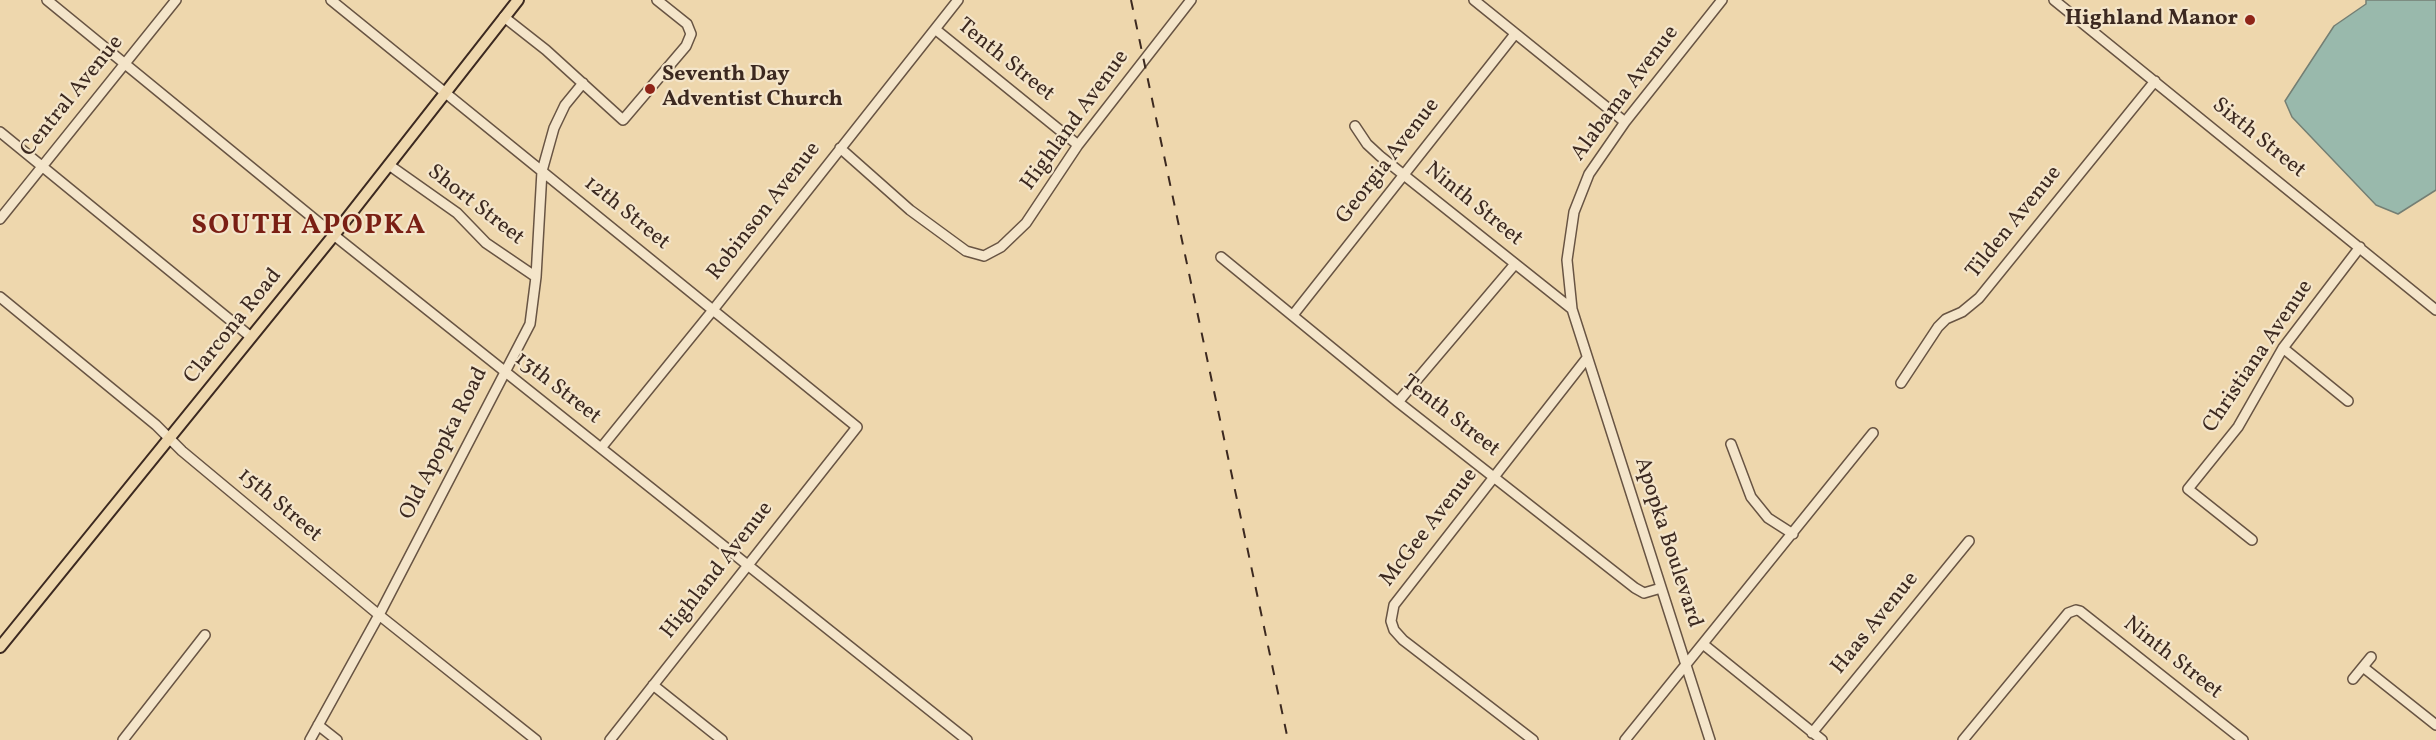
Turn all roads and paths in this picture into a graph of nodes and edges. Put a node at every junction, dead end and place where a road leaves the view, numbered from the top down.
1 (47, 0) edge
2 (176, 0) edge
3 (332, 0) edge
4 (518, 0) edge
5 (657, 0) edge
6 (958, 0) edge
7 (1191, 0) edge
8 (1474, 0) edge
9 (1722, 0) edge
10 (2054, 0) edge
11 (504, 17) junction
12 (935, 29) junction
13 (1515, 34) junction
14 (125, 64) junction
15 (2155, 81) junction
16 (583, 83) junction
17 (445, 93) junction
18 (1625, 122) junction
19 (1355, 126) dead end
20 (0, 132) edge
21 (1078, 146) junction
22 (840, 148) junction
23 (389, 165) junction
24 (42, 167) junction
25 (542, 171) junction
26 (1404, 174) junction
27 (0, 219) edge
28 (334, 235) junction
29 (2360, 247) junction
30 (1221, 257) dead end
31 (1515, 264) junction
32 (536, 277) junction
33 (0, 297) edge
34 (1572, 309) junction
35 (713, 310) junction
36 (2436, 310) edge
37 (1293, 315) junction
38 (251, 336) junction
39 (2283, 348) junction
40 (1587, 358) junction
41 (504, 372) junction
42 (1901, 383) dead end
43 (2348, 401) dead end
44 (1398, 402) junction
45 (857, 427) joint
46 (1873, 433) dead end
47 (169, 438) junction
48 (1731, 444) dead end
49 (601, 448) junction
50 (1495, 477) junction
51 (1793, 534) junction
52 (2252, 540) dead end
53 (1970, 541) dead end
54 (748, 565) junction
55 (1661, 588) junction
56 (379, 615) junction
57 (205, 635) dead end
58 (1703, 644) junction
59 (0, 647) edge
60 (2371, 657) dead end
61 (1685, 664) junction
62 (2363, 667) junction
63 (2353, 679) dead end
64 (653, 685) junction
65 (318, 725) junction
66 (2436, 725) edge
67 (1812, 733) junction
68 (123, 740) edge
69 (310, 740) edge
70 (337, 740) edge
71 (536, 740) edge
72 (609, 740) edge
73 (722, 740) edge
74 (967, 740) edge
75 (1533, 740) edge
76 (1625, 740) edge
77 (1710, 740) edge
78 (1821, 740) edge
79 (1963, 740) edge
80 (2243, 740) edge

1 - 14 street, 13th Street
2 - 14 street, Central Avenue
3 - 17 street, 12th Street
4 - 11 main road, Clarcona Road
5 - 16 street
6 - 12 street, Robinson Avenue
7 - 21 street, Highland Avenue
8 - 13 street
9 - 18 street, Alabama Avenue
10 - 15 street, Sixth Street
11 - 16 street
11 - 17 main road, Clarcona Road
12 - 21 street, Tenth Street
12 - 22 street, Robinson Avenue
13 - 18 street
13 - 26 street, Georgia Avenue
14 - 24 street, Central Avenue
14 - 28 street, 13th Street
15 - 29 street, Sixth Street
15 - 42 street, Tilden Avenue
16 - 25 street, Old Apopka Road
17 - 23 main road, Clarcona Road
17 - 25 street, 12th Street
18 - 34 street, Alabama Avenue
19 - 26 street, Ninth Street
20 - 24 street
21 - 22 street, Highland Avenue
22 - 35 street, Robinson Avenue
23 - 28 main road, Clarcona Road
23 - 32 street, Short Street
24 - 27 street, Central Avenue
24 - 38 street
25 - 32 street, Old Apopka Road
25 - 35 street, 12th Street
26 - 31 street, Ninth Street
26 - 37 street, Georgia Avenue
28 - 38 main road, Clarcona Road
28 - 41 street, 13th Street
29 - 36 street, Sixth Street
29 - 39 street, Christiana Avenue
30 - 37 street, Tenth Street
31 - 34 street, Ninth Street
31 - 44 street
32 - 41 street, Old Apopka Road
33 - 47 street, 15th Street
34 - 40 street, Alabama Avenue
35 - 45 street, 12th Street
35 - 49 street, Robinson Avenue
37 - 44 street, Tenth Street
38 - 47 main road, Clarcona Road
39 - 43 street
39 - 52 street, Christiana Avenue
40 - 50 street, McGee Avenue
40 - 55 street, Apopka Boulevard
41 - 49 street, 13th Street
41 - 56 street, Old Apopka Road
44 - 50 street, Tenth Street
45 - 54 street, Highland Avenue
46 - 51 street
47 - 56 street, 15th Street
47 - 59 main road, Clarcona Road
48 - 51 street
49 - 54 street, 13th Street
50 - 55 street, Tenth Street
50 - 75 street, McGee Avenue
51 - 58 street
53 - 67 street, Haas Avenue
54 - 64 street, Highland Avenue
54 - 74 street, 13th Street
55 - 61 street, Apopka Boulevard
56 - 65 street, Old Apopka Road
56 - 71 street, 15th Street
57 - 68 street
58 - 61 street
58 - 67 street
60 - 62 street
61 - 76 street
61 - 77 street, Apopka Boulevard
62 - 63 street
62 - 66 street
64 - 72 street, Highland Avenue
64 - 73 street
65 - 69 street, Old Apopka Road
65 - 70 street
67 - 78 street
79 - 80 street, Ninth Street

